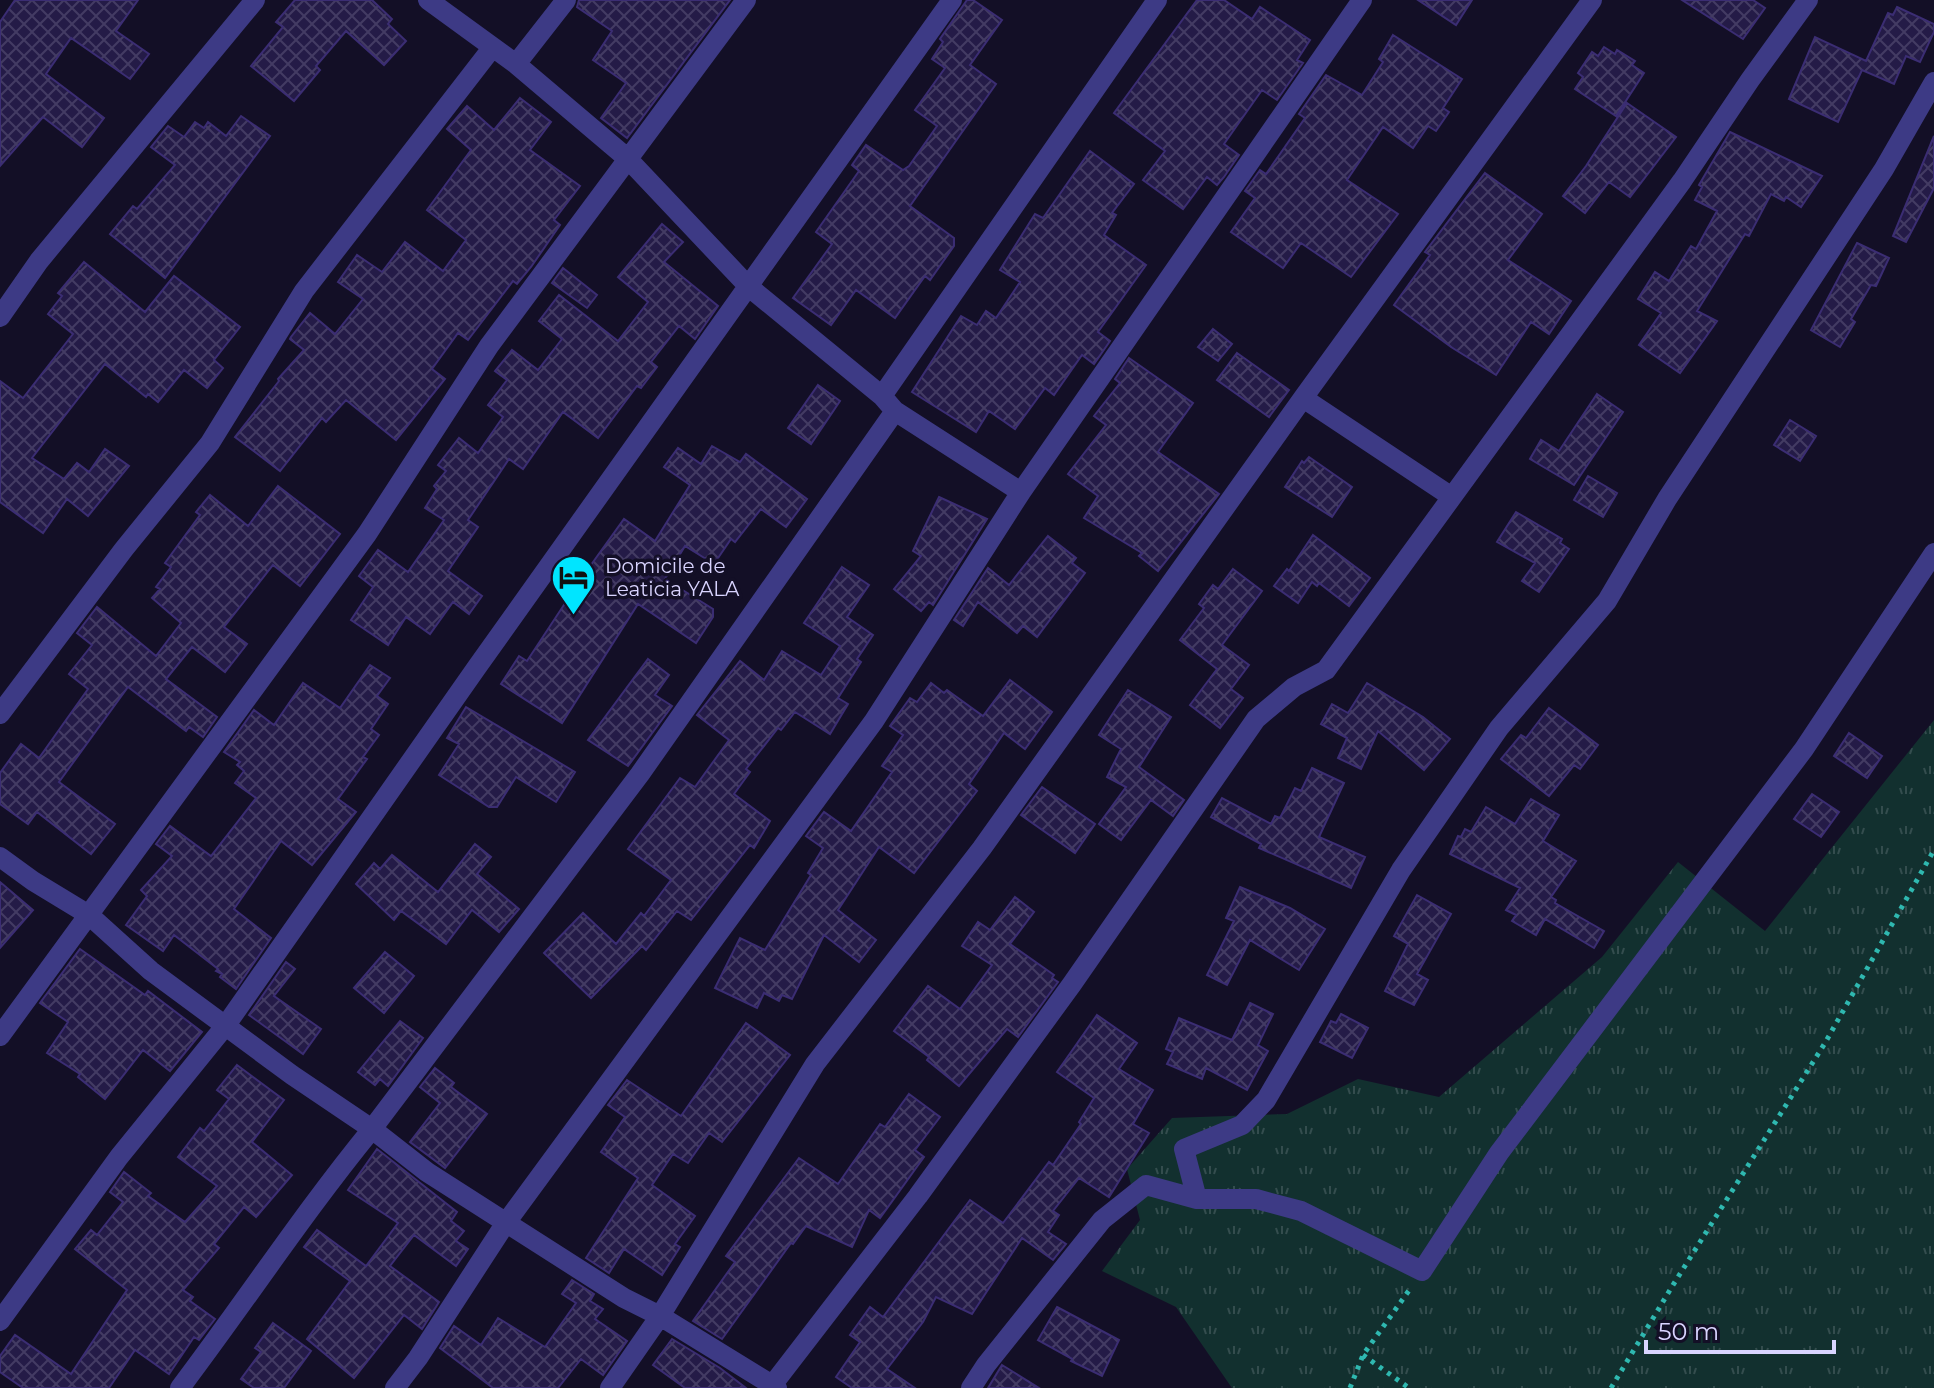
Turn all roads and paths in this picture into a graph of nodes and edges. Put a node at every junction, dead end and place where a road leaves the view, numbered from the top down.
1 (255, 0) edge
2 (428, 0) edge
3 (566, 0) edge
4 (746, 0) edge
5 (952, 0) edge
6 (1157, 0) edge
7 (1362, 0) edge
8 (1592, 0) edge
9 (1808, 0) edge
10 (492, 48) junction
11 (516, 64) junction
12 (1934, 82) edge
13 (627, 158) junction
14 (749, 287) junction
15 (0, 317) edge
16 (1303, 398) junction
17 (889, 403) junction
18 (1021, 492) junction
19 (1452, 497) junction
20 (1934, 553) edge
21 (0, 714) edge
22 (1934, 850) edge
23 (0, 857) edge
24 (89, 915) junction
25 (226, 1025) junction
26 (0, 1036) edge
27 (372, 1129) junction
28 (1197, 1199) junction
29 (505, 1224) junction
30 (1422, 1271) junction
31 (660, 1316) junction
32 (0, 1321) edge
33 (1363, 1355) junction
34 (773, 1387) edge
35 (180, 1388) edge
36 (395, 1388) edge
37 (610, 1388) edge
38 (971, 1388) edge
39 (1350, 1388) edge
40 (1409, 1388) edge
41 (1611, 1388) edge

1 - 15 street
2 - 10 street
3 - 11 street
4 - 13 street
5 - 14 street
6 - 17 street
7 - 18 street
8 - 16 street
9 - 19 street
10 - 11 street
10 - 21 street
11 - 13 street
12 - 28 street
13 - 14 street
13 - 24 street
14 - 17 street
14 - 25 street
16 - 19 street
16 - 31 street
17 - 18 street
17 - 27 street
18 - 29 street
19 - 34 street
20 - 30 street
22 - 41 path
23 - 24 street
24 - 25 street
24 - 26 street
25 - 27 street
25 - 32 street
27 - 29 street
27 - 35 street
28 - 30 street
28 - 38 street
29 - 31 street
29 - 36 street
30 - 33 path
31 - 34 street
31 - 37 street
33 - 39 path
33 - 40 path

